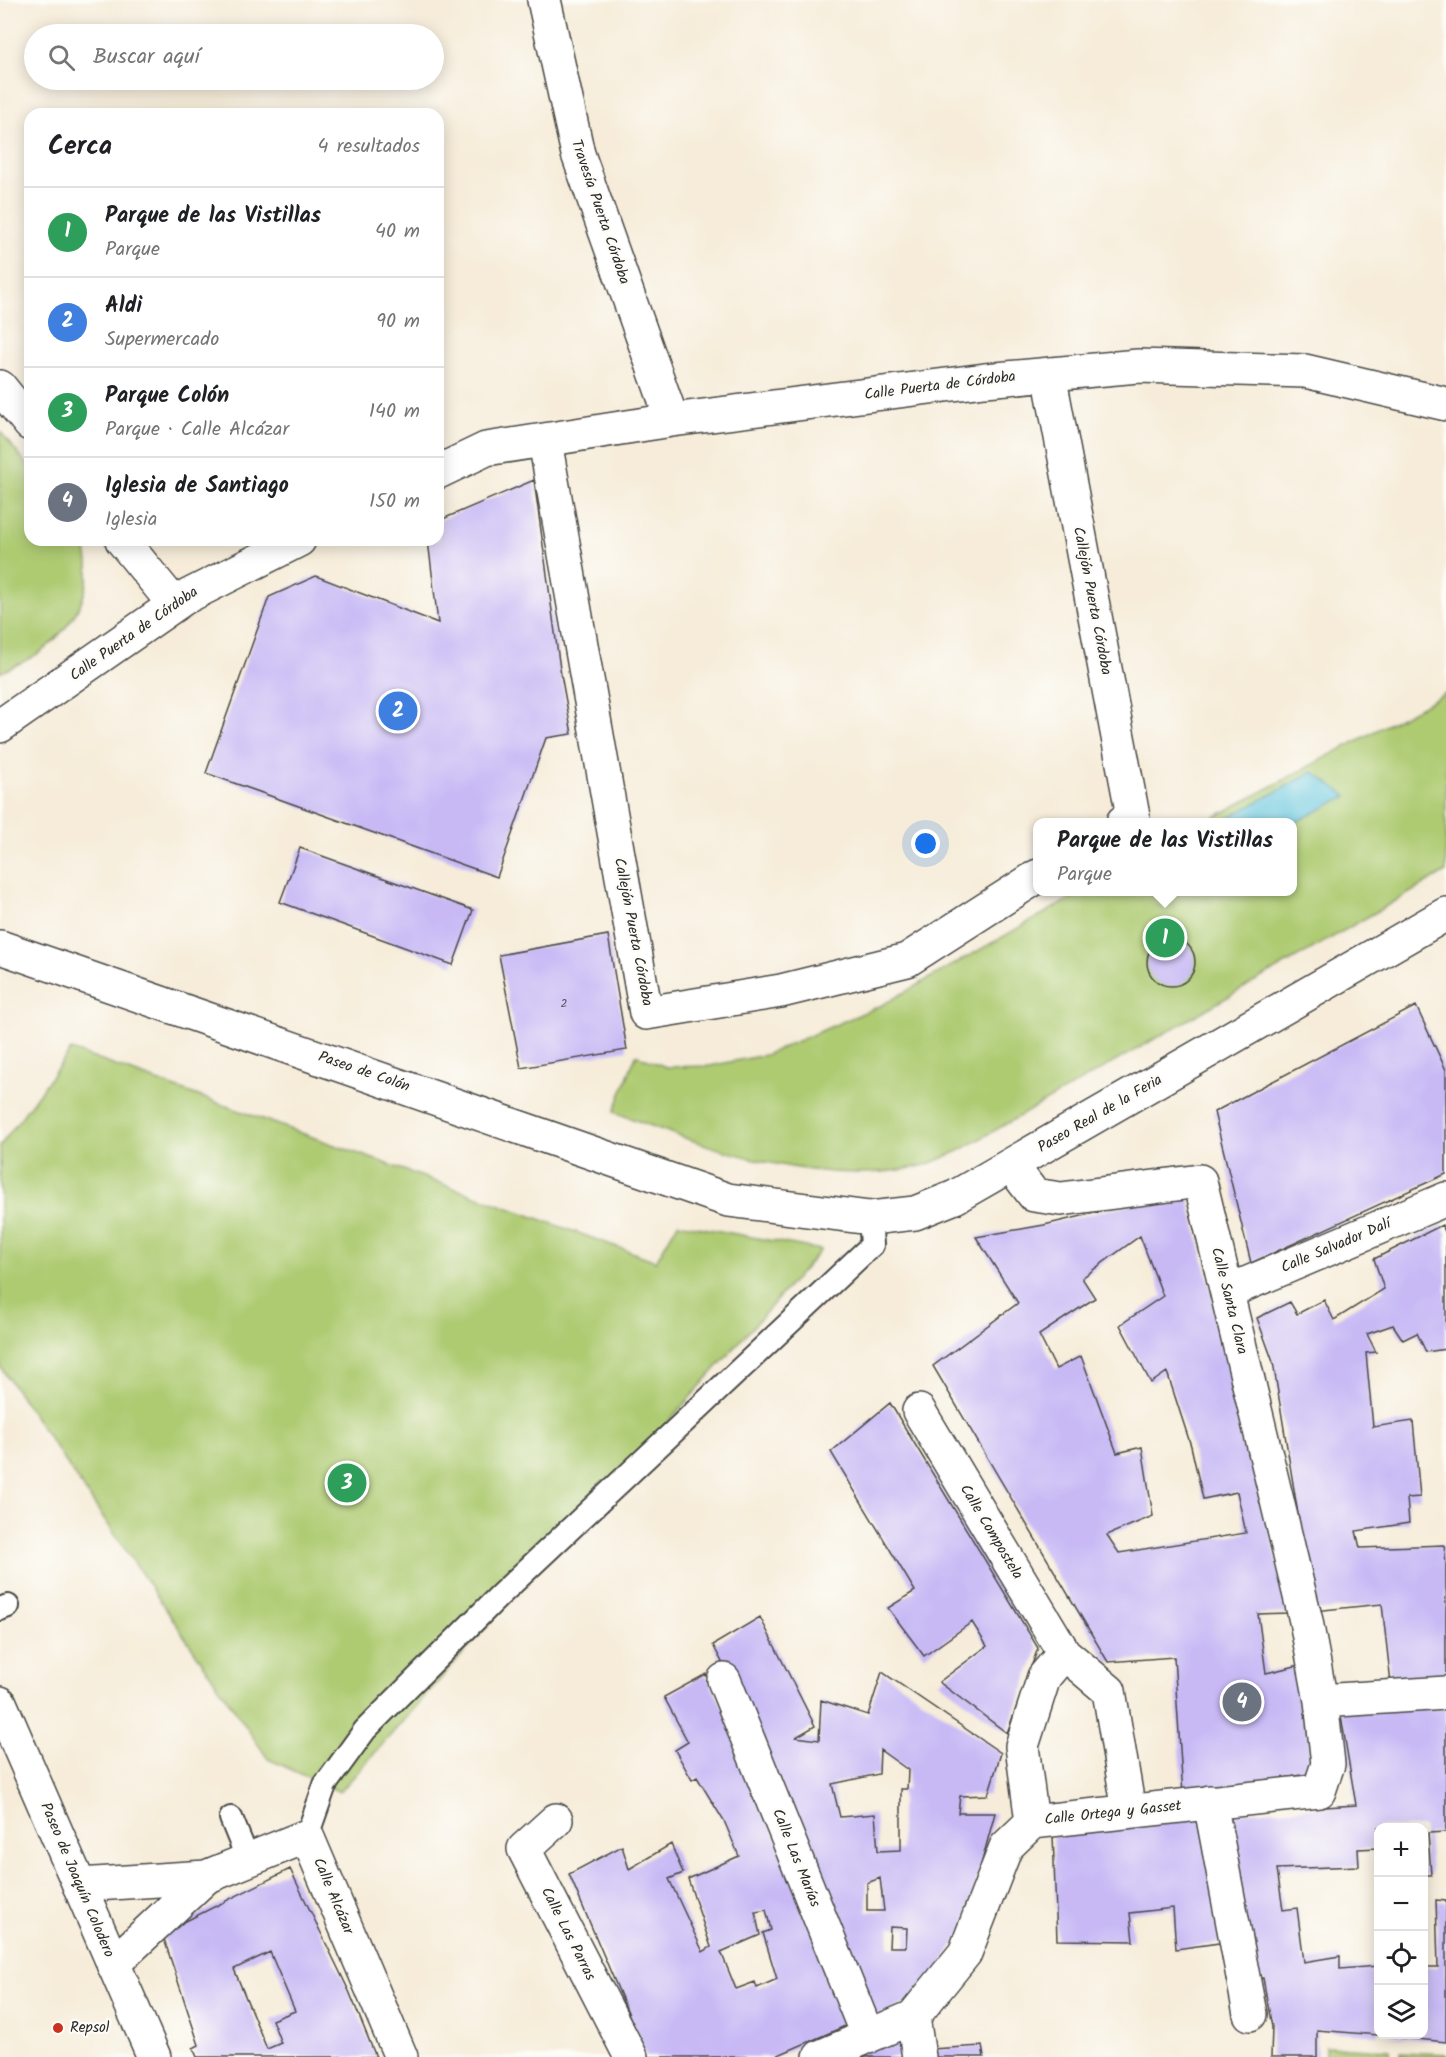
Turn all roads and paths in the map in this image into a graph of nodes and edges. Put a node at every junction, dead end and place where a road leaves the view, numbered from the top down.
1 (544, 0) edge
2 (1048, 374) junction
3 (0, 387) edge
4 (1446, 404) edge
5 (24, 417) edge
6 (672, 420) junction
7 (545, 441) junction
8 (444, 469) edge
9 (127, 546) edge
10 (287, 546) edge
11 (174, 604) junction
12 (3, 729) edge
13 (1130, 818) edge
14 (1033, 879) edge
15 (1446, 914) edge
16 (0, 947) edge
17 (1011, 1165) junction
18 (728, 1200) joint
19 (1446, 1200) edge
20 (870, 1218) junction
21 (1227, 1292) junction
22 (919, 1411) dead end
23 (1064, 1653) junction
24 (724, 1680) dead end
25 (1446, 1694) edge
26 (1321, 1701) junction
27 (0, 1703) edge
28 (1210, 1802) junction
29 (1129, 1811) junction
30 (231, 1818) dead end
31 (556, 1820) dead end
32 (1032, 1822) junction
33 (308, 1836) junction
34 (248, 1860) junction
35 (206, 1877) junction
36 (79, 1885) junction
37 (113, 1964) junction
38 (1250, 2014) dead end
39 (913, 2017) junction
40 (868, 2037) junction
41 (154, 2057) edge
42 (401, 2057) edge
43 (631, 2057) edge
44 (820, 2057) edge
45 (919, 2057) edge

1 - 6 street, Travesía Puerta Córdoba
2 - 4 street, Calle Puerta de Córdoba
2 - 6 street, Calle Puerta de Córdoba
2 - 13 street, Callejón Puerta Córdoba
3 - 5 street
6 - 7 street, Calle Puerta de Córdoba
7 - 8 street, Calle Puerta de Córdoba
7 - 14 street, Callejón Puerta Córdoba
9 - 11 street
10 - 11 street, Calle Puerta de Córdoba
11 - 12 street, Calle Puerta de Córdoba
15 - 17 street, Paseo Real de la Feria
16 - 18 street, Paseo de Colón
17 - 20 street, Paseo Real de la Feria
17 - 21 street, Calle Santa Clara
18 - 20 street, Paseo Real de la Feria
19 - 21 street, Calle Salvador Dalí
20 - 33 lane
21 - 26 street, Calle Santa Clara
22 - 23 street, Calle Compostela
23 - 29 street, Calle Compostela
23 - 32 street
24 - 40 street, Calle Las Marías
25 - 26 street
26 - 28 street, Calle Ortega y Gasset
27 - 36 street, Paseo de Joaquín Colodero
28 - 29 street, Calle Ortega y Gasset
28 - 38 street
29 - 32 street, Calle Ortega y Gasset
30 - 34 lane
31 - 43 street, Calle Las Parras
32 - 39 street, Calle Ortega y Gasset
33 - 34 street
33 - 42 street, Calle Alcázar
34 - 35 street
35 - 36 street
35 - 37 street
36 - 37 street, Paseo de Joaquín Colodero
37 - 41 street, Paseo de Joaquín Colodero
39 - 40 street
39 - 45 street
40 - 44 street

